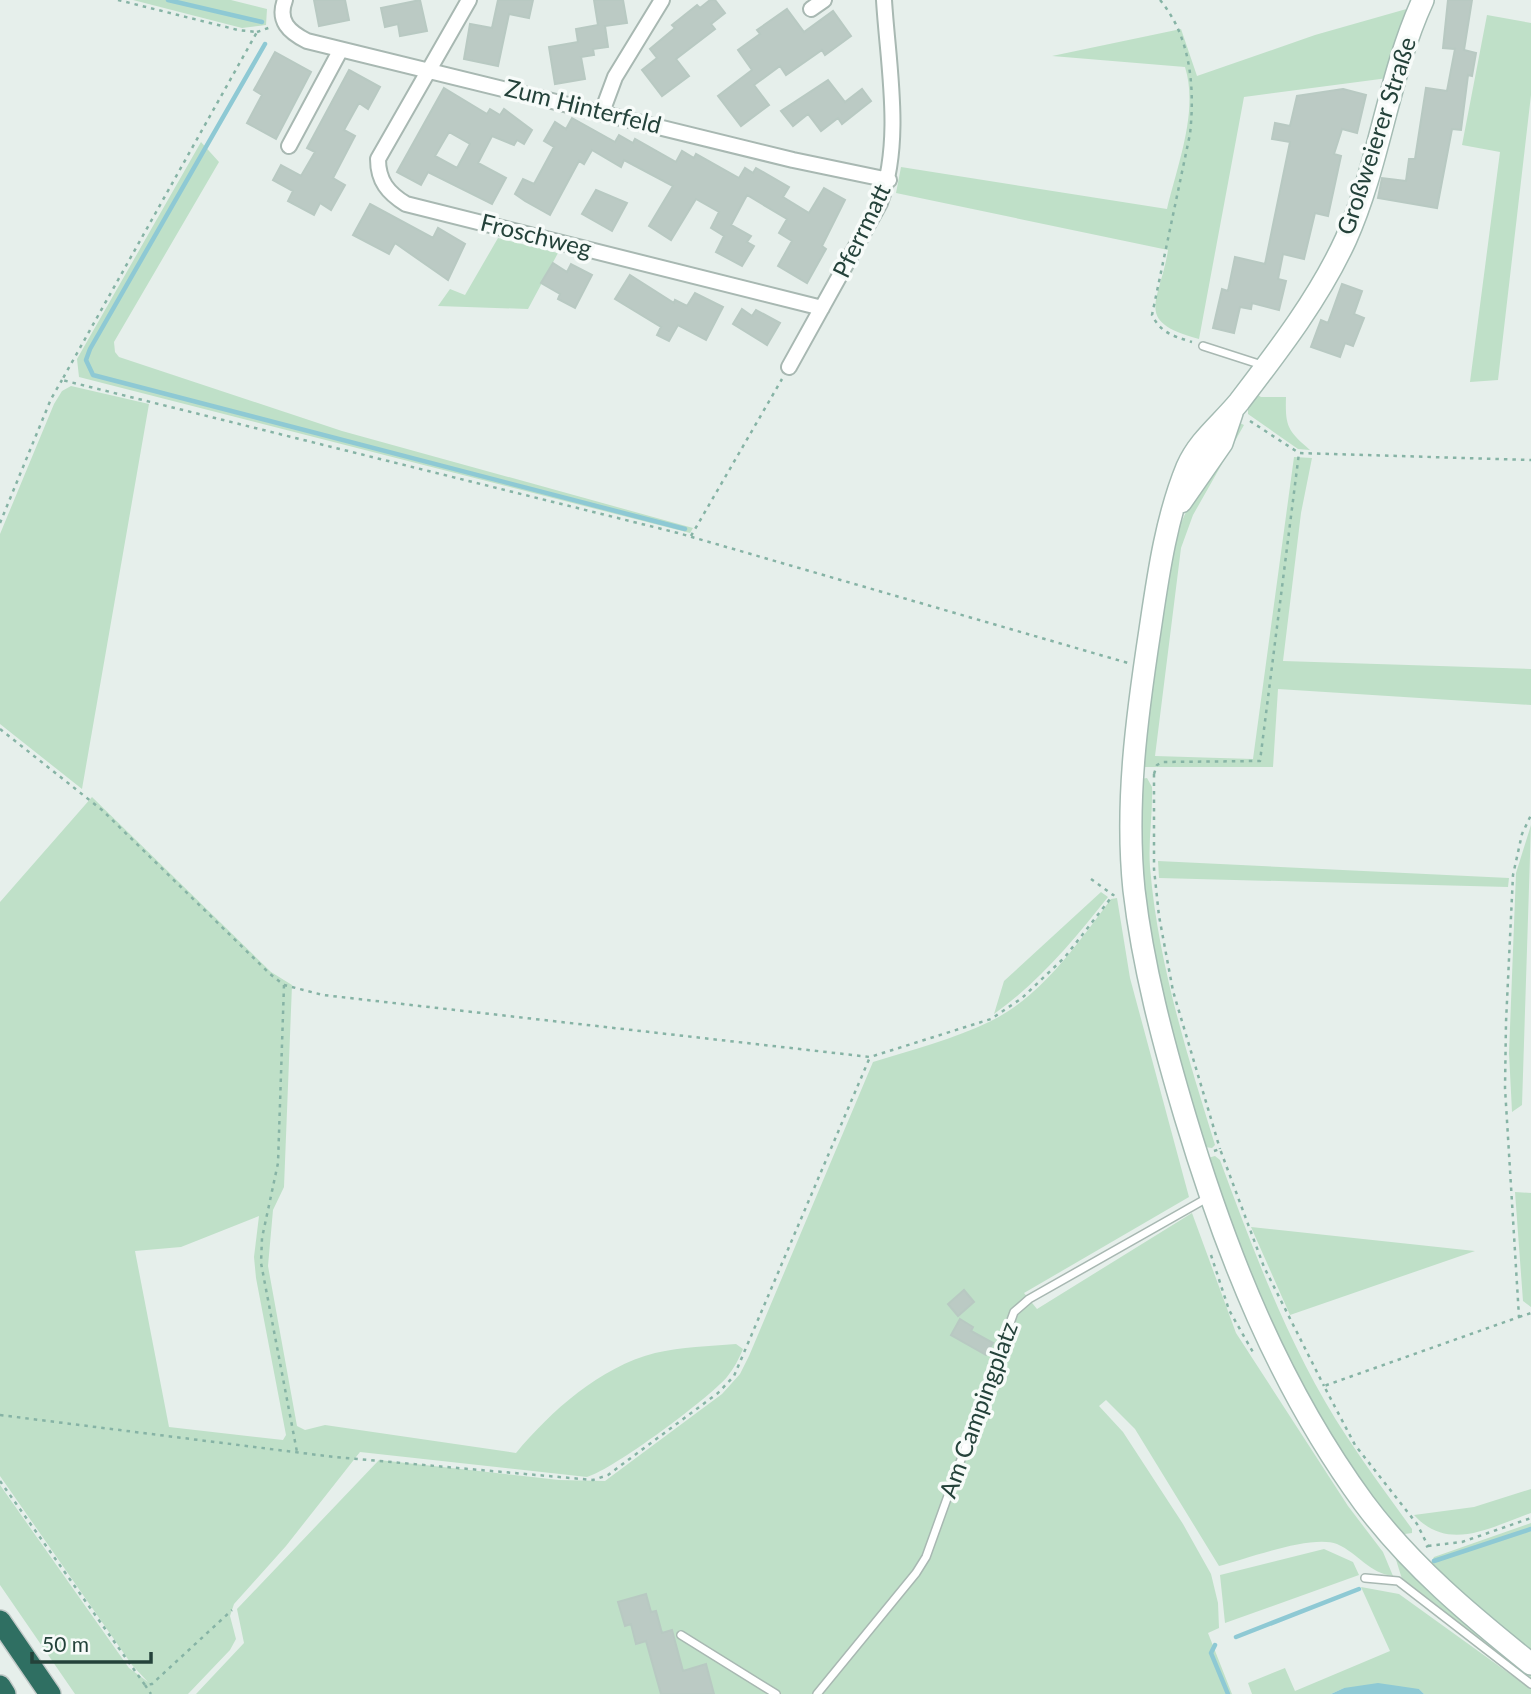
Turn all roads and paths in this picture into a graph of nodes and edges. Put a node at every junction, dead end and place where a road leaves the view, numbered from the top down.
1 (118, 0) edge
2 (285, 0) edge
3 (469, 0) edge
4 (662, 0) edge
5 (824, 0) edge
6 (884, 0) edge
7 (1160, 0) edge
8 (1423, 0) edge
9 (811, 9) dead end
10 (340, 51) junction
11 (431, 69) junction
12 (602, 111) junction
13 (289, 146) dead end
14 (889, 180) junction
15 (822, 309) junction
16 (1203, 346) joint
17 (1266, 366) junction
18 (789, 367) joint
19 (62, 380) junction
20 (1234, 409) junction
21 (1299, 453) junction
22 (1531, 460) edge
23 (0, 523) edge
24 (691, 537) junction
25 (1145, 666) junction
26 (0, 729) edge
27 (1144, 774) junction
28 (1531, 815) edge
29 (1091, 880) dead end
30 (284, 985) junction
31 (870, 1057) junction
32 (1220, 1149) junction
33 (1197, 1155) junction
34 (1209, 1196) junction
35 (1531, 1313) edge
36 (1519, 1317) junction
37 (1324, 1386) junction
38 (0, 1415) edge
39 (297, 1452) junction
40 (0, 1481) edge
41 (1531, 1518) edge
42 (1428, 1546) junction
43 (1407, 1553) junction
44 (1366, 1578) dead end
45 (232, 1611) dead end
46 (0, 1621) edge
47 (681, 1635) dead end
48 (1531, 1664) edge
49 (1531, 1684) edge
50 (145, 1685) junction
51 (0, 1686) edge
52 (5, 1694) edge
53 (50, 1694) edge
54 (151, 1694) edge
55 (776, 1694) edge
56 (817, 1694) edge

1 - 19 path
2 - 10 street, Zum Hinterfeld
3 - 11 street
4 - 12 street
5 - 9 street
6 - 14 street, Pferrmatt
7 - 16 path
8 - 17 street, Großweierer Straße
10 - 11 street, Zum Hinterfeld
10 - 13 street
11 - 12 street, Zum Hinterfeld
11 - 15 street, Froschweg
12 - 14 street, Zum Hinterfeld
14 - 15 street, Pferrmatt
15 - 18 street, Pferrmatt
16 - 17 lane
17 - 20 street, Großweierer Straße
18 - 24 path
19 - 23 path
19 - 24 path
20 - 21 path
20 - 25 street, Großweierer Straße
21 - 22 path
21 - 27 path
24 - 25 path
25 - 27 street
26 - 30 path
27 - 32 path
27 - 33 street
28 - 36 path
29 - 31 path
30 - 31 path
30 - 39 path
31 - 39 path
32 - 33 path
32 - 37 path
33 - 34 street
34 - 43 street
34 - 56 lane, Am Campingplatz
35 - 36 path
36 - 37 path
37 - 42 path
38 - 39 path
40 - 50 path
41 - 42 path
42 - 43 path
43 - 48 street
44 - 49 lane
45 - 50 path
46 - 53 highway
47 - 55 lane
50 - 54 path
51 - 52 highway

